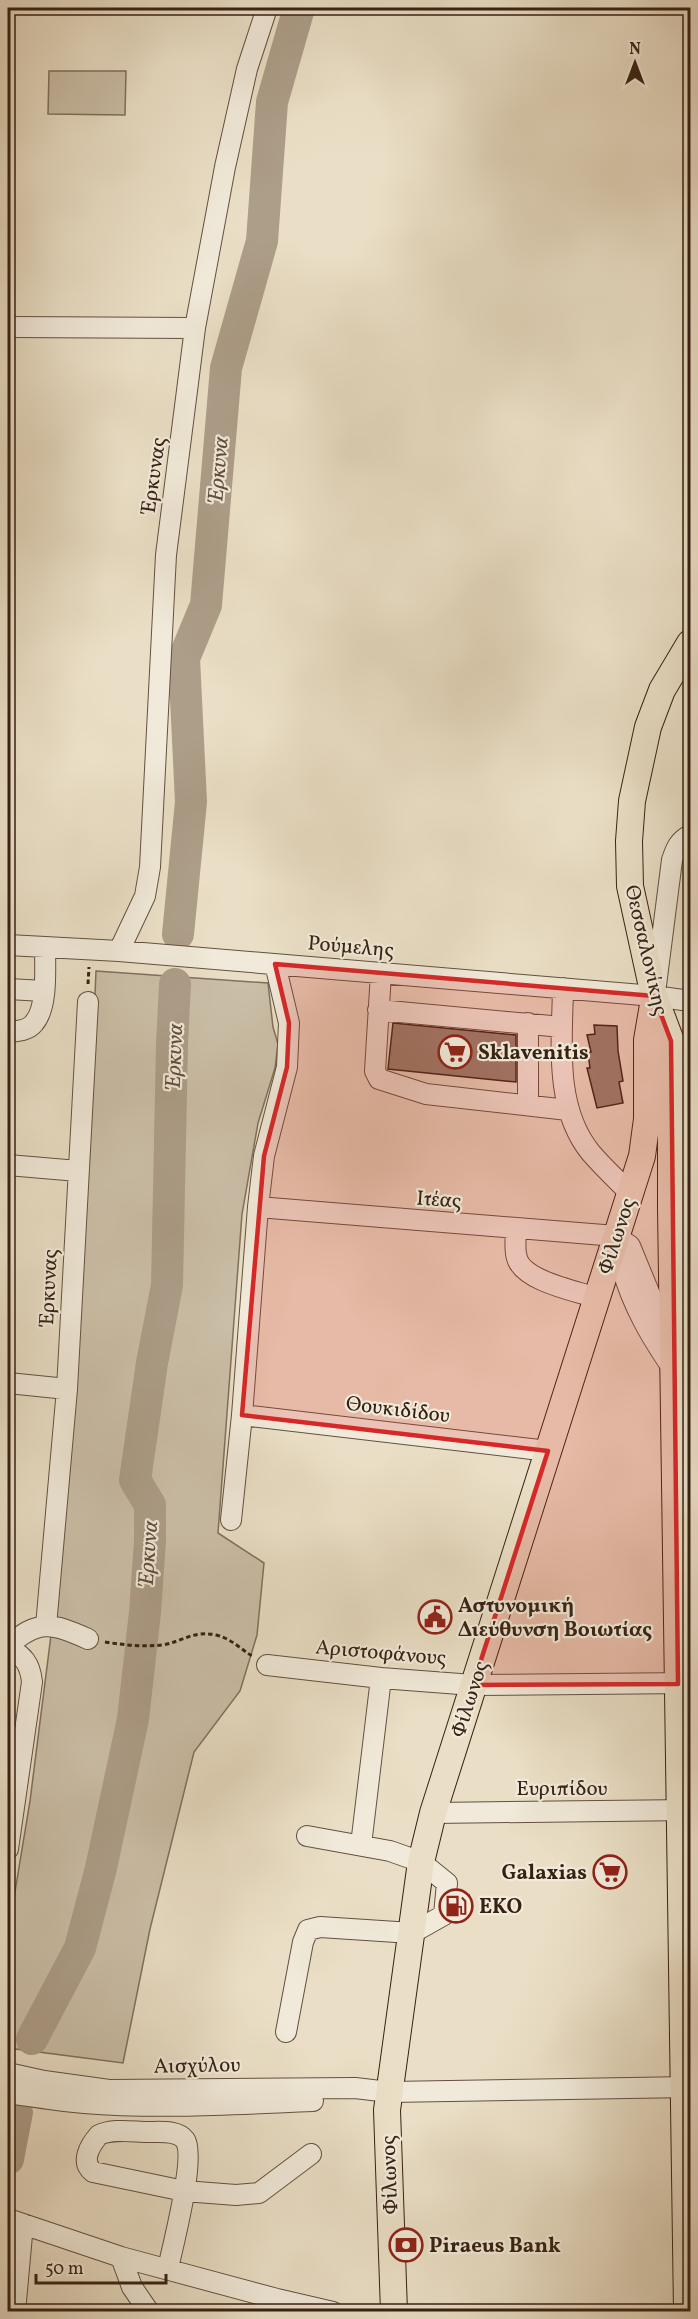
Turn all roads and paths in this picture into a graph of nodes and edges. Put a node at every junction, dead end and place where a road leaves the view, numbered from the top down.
1 (267, 8) edge
2 (8, 327) edge
3 (195, 328) junction
4 (690, 644) edge
5 (690, 835) edge
6 (8, 945) edge
7 (45, 948) junction
8 (90, 950) junction
9 (119, 951) junction
10 (275, 964) junction
11 (381, 973) junction
12 (563, 988) junction
13 (8, 989) edge
14 (44, 991) junction
15 (654, 996) junction
16 (88, 1002) joint
17 (690, 1002) edge
18 (378, 1010) junction
19 (528, 1023) junction
20 (562, 1027) junction
21 (8, 1032) edge
22 (528, 1105) junction
23 (568, 1110) junction
24 (8, 1164) edge
25 (78, 1171) junction
26 (630, 1193) junction
27 (258, 1207) junction
28 (680, 1207) edge
29 (516, 1229) junction
30 (616, 1236) junction
31 (597, 1298) junction
32 (673, 1334) junction
33 (682, 1365) edge
34 (8, 1383) edge
35 (68, 1389) junction
36 (690, 1393) edge
37 (242, 1415) junction
38 (548, 1450) junction
39 (231, 1520) dead end
40 (46, 1626) junction
41 (88, 1639) dead end
42 (114, 1643) dead end
43 (8, 1646) edge
44 (267, 1665) joint
45 (381, 1678) junction
46 (684, 1683) edge
47 (473, 1685) junction
48 (685, 1811) edge
49 (433, 1813) junction
50 (307, 1836) dead end
51 (361, 1845) junction
52 (8, 1849) edge
53 (421, 1862) junction
54 (412, 1933) junction
55 (286, 2032) dead end
56 (8, 2073) edge
57 (687, 2087) edge
58 (388, 2092) junction
59 (8, 2093) edge
60 (311, 2154) dead end
61 (184, 2192) junction
62 (15, 2221) edge
63 (121, 2257) junction
64 (168, 2268) junction
65 (278, 2305) edge
66 (15, 2312) edge
67 (148, 2312) edge
68 (333, 2312) edge
69 (394, 2312) edge
70 (687, 2312) edge

1 - 3 street, Έρκυνας
2 - 3 street
3 - 9 street, Έρκυνας
4 - 15 main road, Θεσσαλονίκης
5 - 15 street
6 - 7 street, Ρούμελης
7 - 8 street, Ρούμελης
7 - 14 street
8 - 9 street, Ρούμελης
8 - 16 path
9 - 10 street, Ρούμελης
10 - 11 street, Ρούμελης
10 - 27 street
11 - 12 street, Ρούμελης
11 - 18 street
12 - 15 street, Ρούμελης
12 - 20 street
13 - 14 street
14 - 21 street
15 - 17 street, Ρούμελης
15 - 26 main road, Φίλωνος
15 - 28 main road, Θεσσαλονίκης
16 - 25 street, Έρκυνας
18 - 19 street
18 - 22 street
19 - 20 street
19 - 22 street
20 - 23 street
22 - 23 street
23 - 26 street
24 - 25 street
25 - 35 street, Έρκυνας
26 - 30 main road, Φίλωνος
27 - 29 street, Ιτέας
27 - 37 street
28 - 32 main road, Θεσσαλονίκης
29 - 30 street, Ιτέας
29 - 31 street
30 - 31 main road, Φίλωνος
30 - 32 street
30 - 33 street
31 - 38 main road, Φίλωνος
32 - 33 main road, Θεσσαλονίκης
33 - 36 street
33 - 46 main road, Θεσσαλονίκης
34 - 35 street
35 - 40 street, Έρκυνας
37 - 38 street, Θουκιδίδου
37 - 39 street
38 - 47 main road, Φίλωνος
40 - 41 street
40 - 43 street
42 - 44 path
43 - 52 street
44 - 45 street, Αριστοφάνους
45 - 47 street, Αριστοφάνους
45 - 51 street
46 - 47 street, Αριστοφάνους
46 - 48 main road, Θεσσαλονίκης
47 - 49 main road, Φίλωνος
48 - 49 street, Ευριπίδου
48 - 57 main road, Θεσσαλονίκης
49 - 53 main road, Φίλωνος
50 - 51 street
51 - 53 street
53 - 54 main road, Φίλωνος
54 - 55 street
54 - 58 main road, Φίλωνος
56 - 58 street, Αισχύλου
57 - 58 street, Αισχύλου
57 - 70 main road, Θεσσαλονίκης
58 - 59 street, Αισχύλου
58 - 69 main road, Φίλωνος
60 - 61 street
61 - 61 street
61 - 64 street
62 - 63 street
62 - 66 street
63 - 64 street
63 - 67 street
64 - 65 street
65 - 68 street

